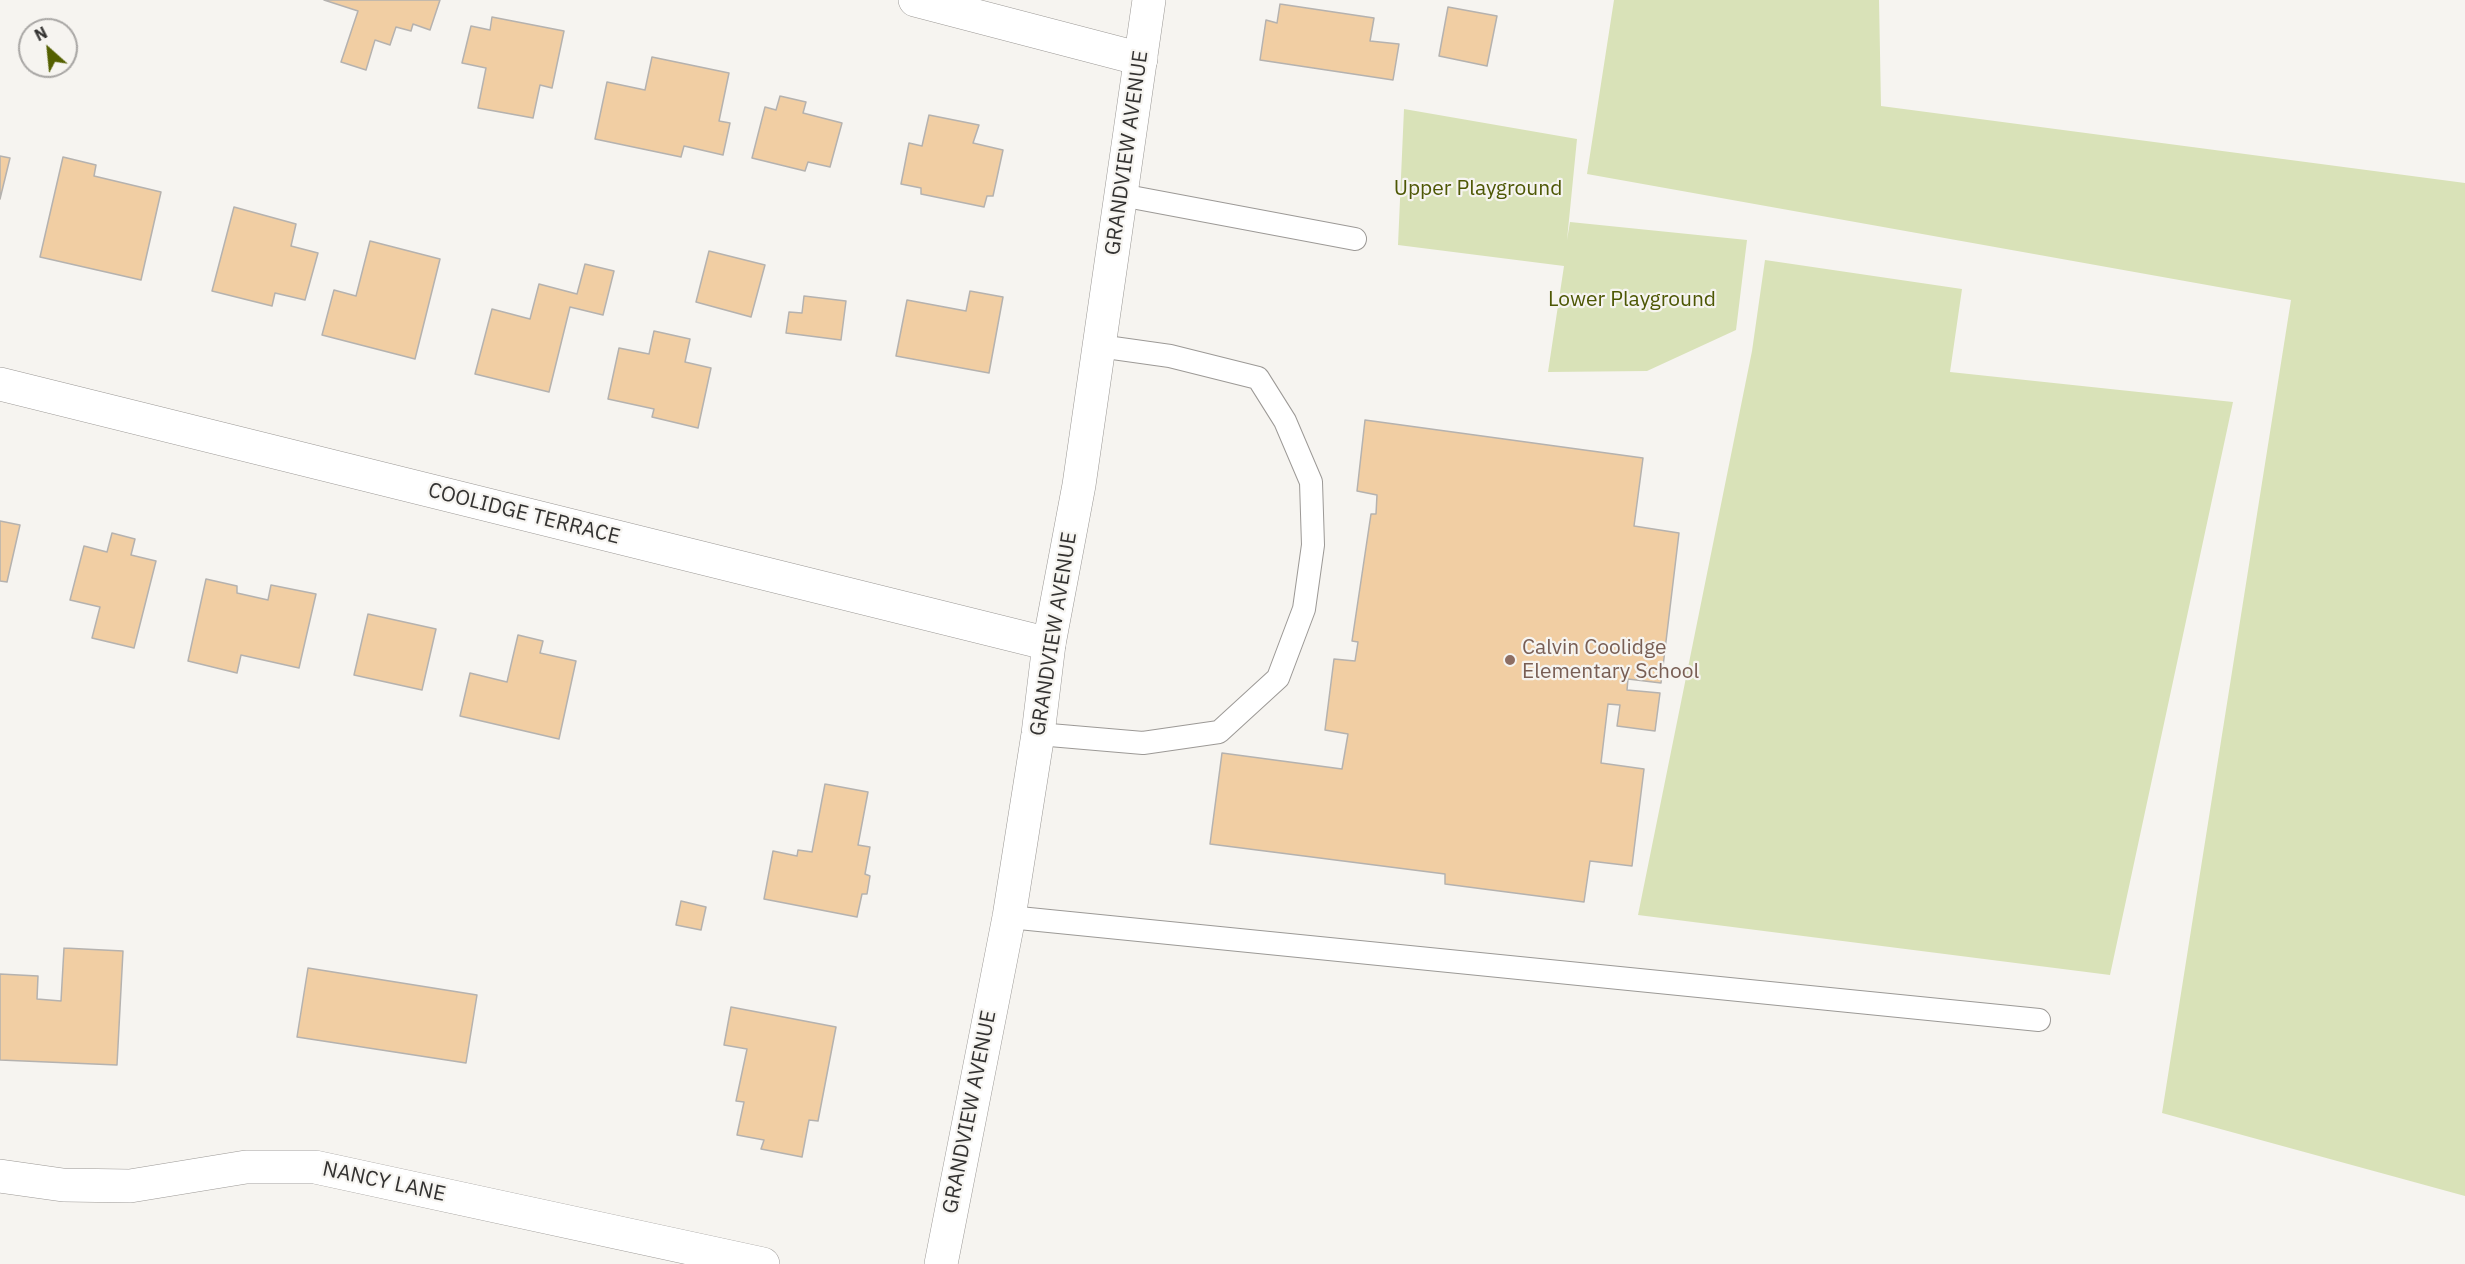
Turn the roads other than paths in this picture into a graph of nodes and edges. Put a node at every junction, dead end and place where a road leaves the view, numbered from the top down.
1 (915, 0) edge
2 (1149, 0) edge
3 (1141, 59) junction
4 (1121, 195) junction
5 (1355, 239) dead end
6 (1099, 346) junction
7 (0, 384) edge
8 (1049, 644) junction
9 (1038, 734) junction
10 (1009, 917) junction
11 (2039, 1020) dead end
12 (0, 1176) edge
13 (763, 1264) edge
14 (941, 1264) edge

1 - 3 street
2 - 3 street, GRANDVIEW AVENUE
3 - 4 street, GRANDVIEW AVENUE
4 - 5 lane
4 - 6 street, GRANDVIEW AVENUE
6 - 8 street, GRANDVIEW AVENUE
6 - 9 lane
7 - 8 street, COOLIDGE TERRACE
8 - 9 street, GRANDVIEW AVENUE
9 - 10 street, GRANDVIEW AVENUE
10 - 11 lane
10 - 14 street, GRANDVIEW AVENUE
12 - 13 street, NANCY LANE

